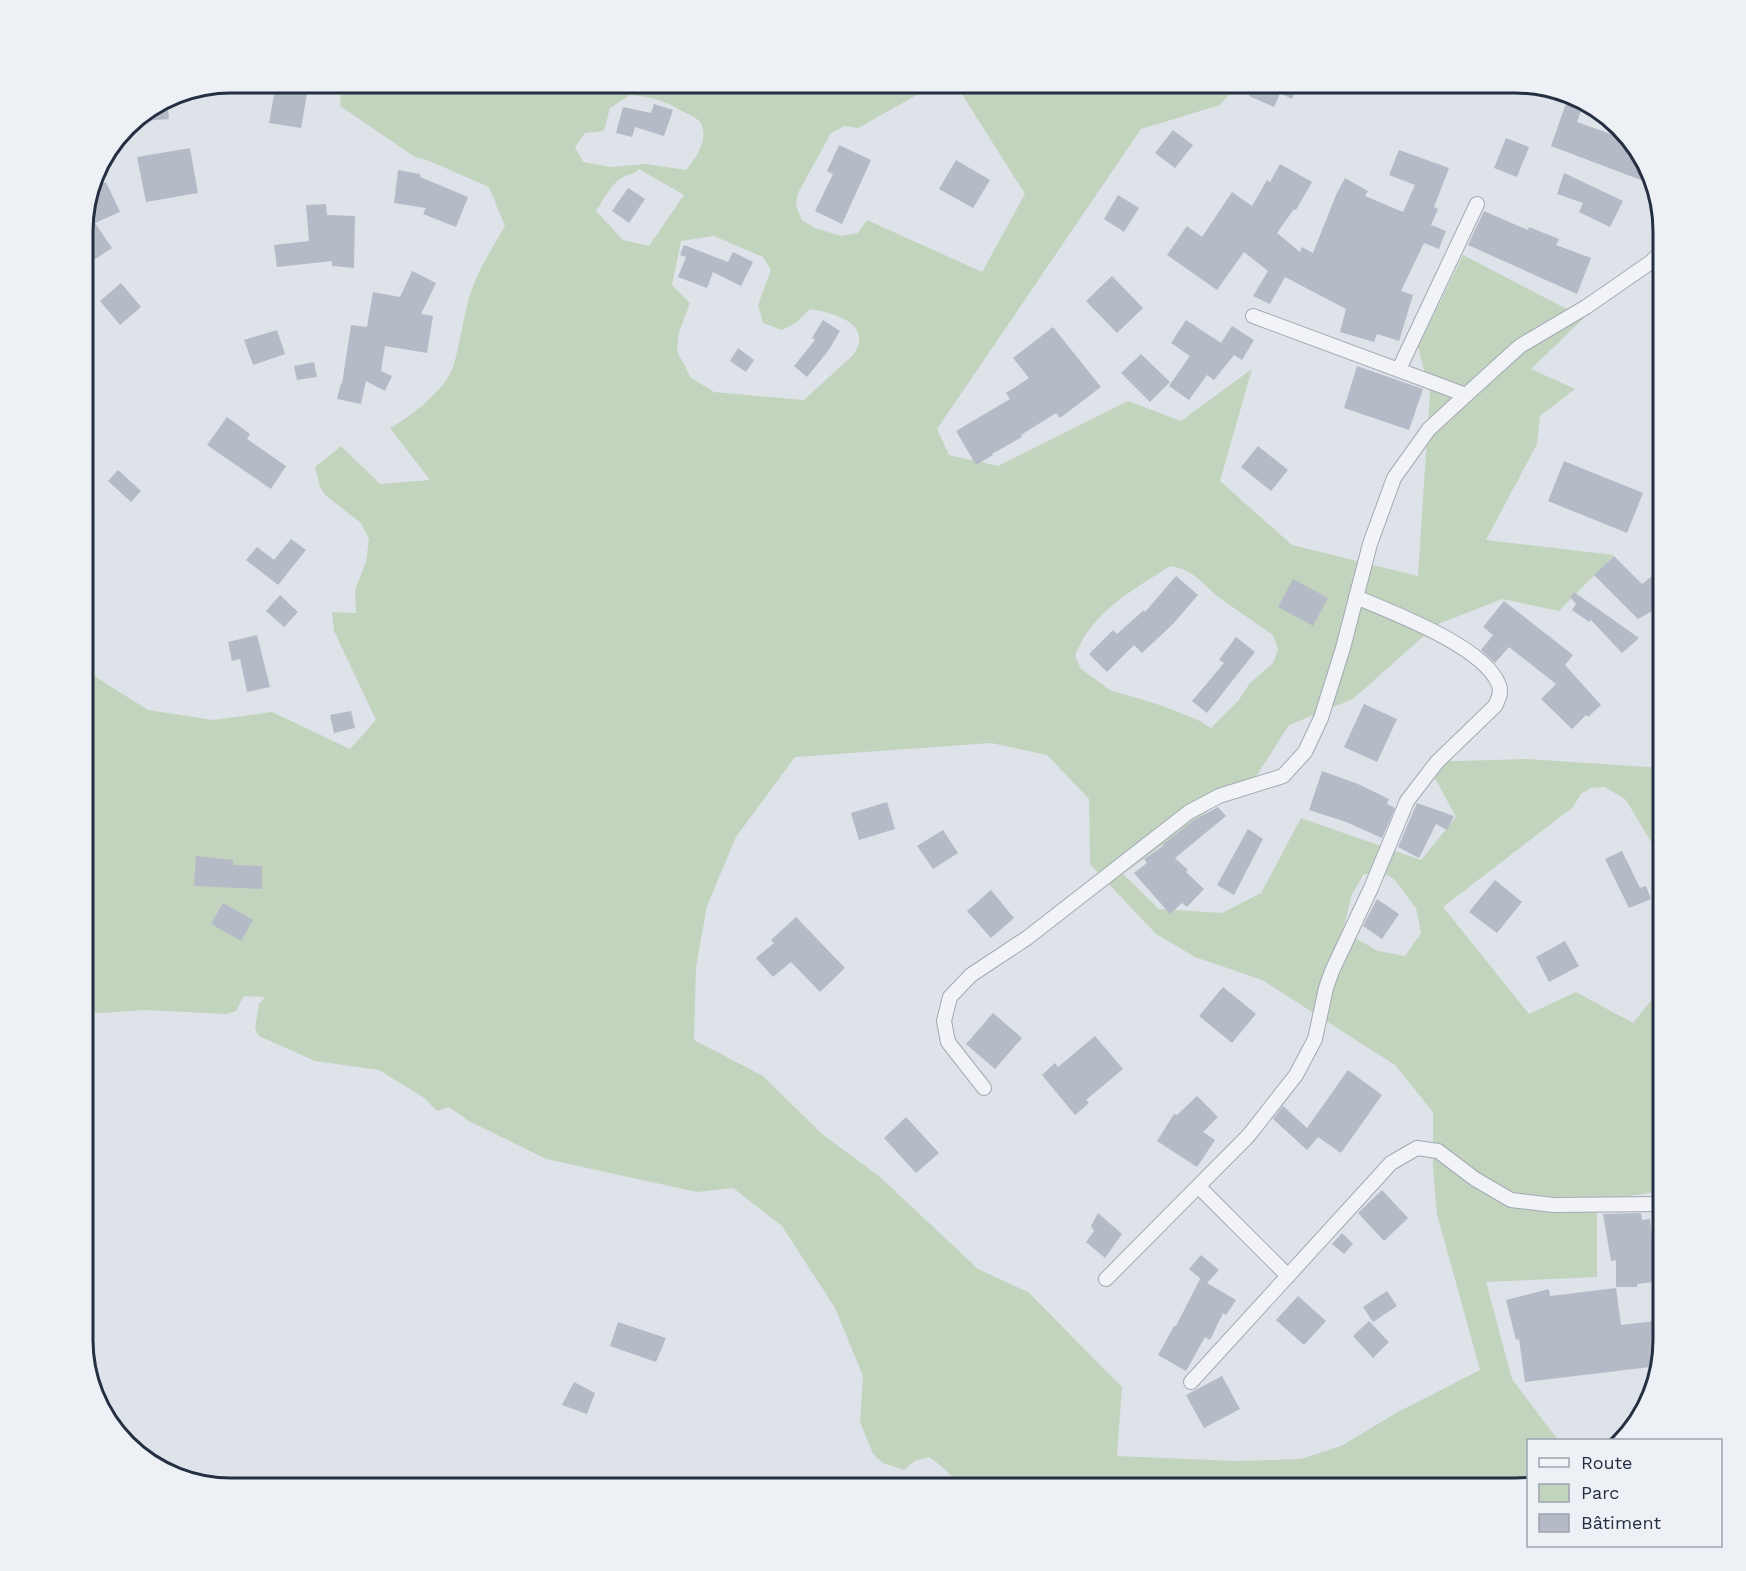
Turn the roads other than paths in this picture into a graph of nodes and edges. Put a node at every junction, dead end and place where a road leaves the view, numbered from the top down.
1 (1477, 204) dead end
2 (1653, 260) edge
3 (1253, 316) dead end
4 (1399, 369) junction
5 (1466, 395) junction
6 (1356, 597) junction
7 (984, 1088) dead end
8 (1199, 1187) junction
9 (1653, 1204) edge
10 (1288, 1276) junction
11 (1106, 1279) dead end
12 (1191, 1382) dead end

1 - 4 street
2 - 5 street
3 - 4 street
4 - 5 street
5 - 6 street
6 - 7 street
6 - 8 street
8 - 10 street
8 - 11 street
9 - 10 street
10 - 12 street

